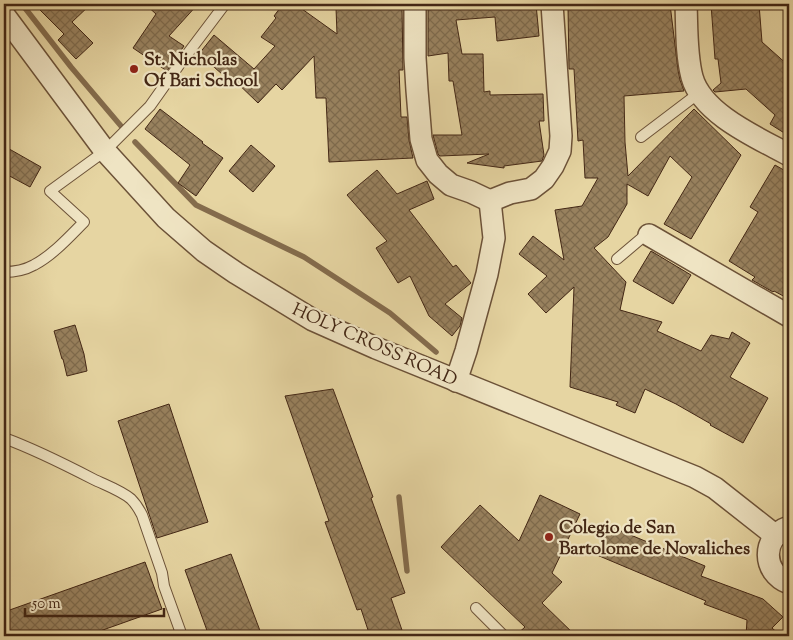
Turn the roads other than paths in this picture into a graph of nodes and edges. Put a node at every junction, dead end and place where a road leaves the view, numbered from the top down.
1 (225, 4) edge
2 (415, 4) edge
3 (552, 4) edge
4 (686, 4) edge
5 (4, 15) edge
6 (699, 93) junction
7 (641, 137) dead end
8 (105, 151) junction
9 (789, 155) edge
10 (490, 201) junction
11 (649, 236) joint
12 (616, 259) dead end
13 (4, 272) edge
14 (789, 316) edge
15 (456, 381) junction
16 (4, 438) edge
17 (782, 531) edge
18 (789, 583) edge
19 (476, 608) dead end
20 (182, 636) edge
21 (504, 636) edge

1 - 8 lane
2 - 10 street
3 - 10 street
4 - 6 street
5 - 8 street, HOLY CROSS ROAD
6 - 7 lane
6 - 9 street
8 - 13 lane
8 - 15 street, HOLY CROSS ROAD
10 - 15 street
11 - 12 lane
11 - 14 street
15 - 17 street, HOLY CROSS ROAD
16 - 20 lane
17 - 18 street
19 - 21 lane

